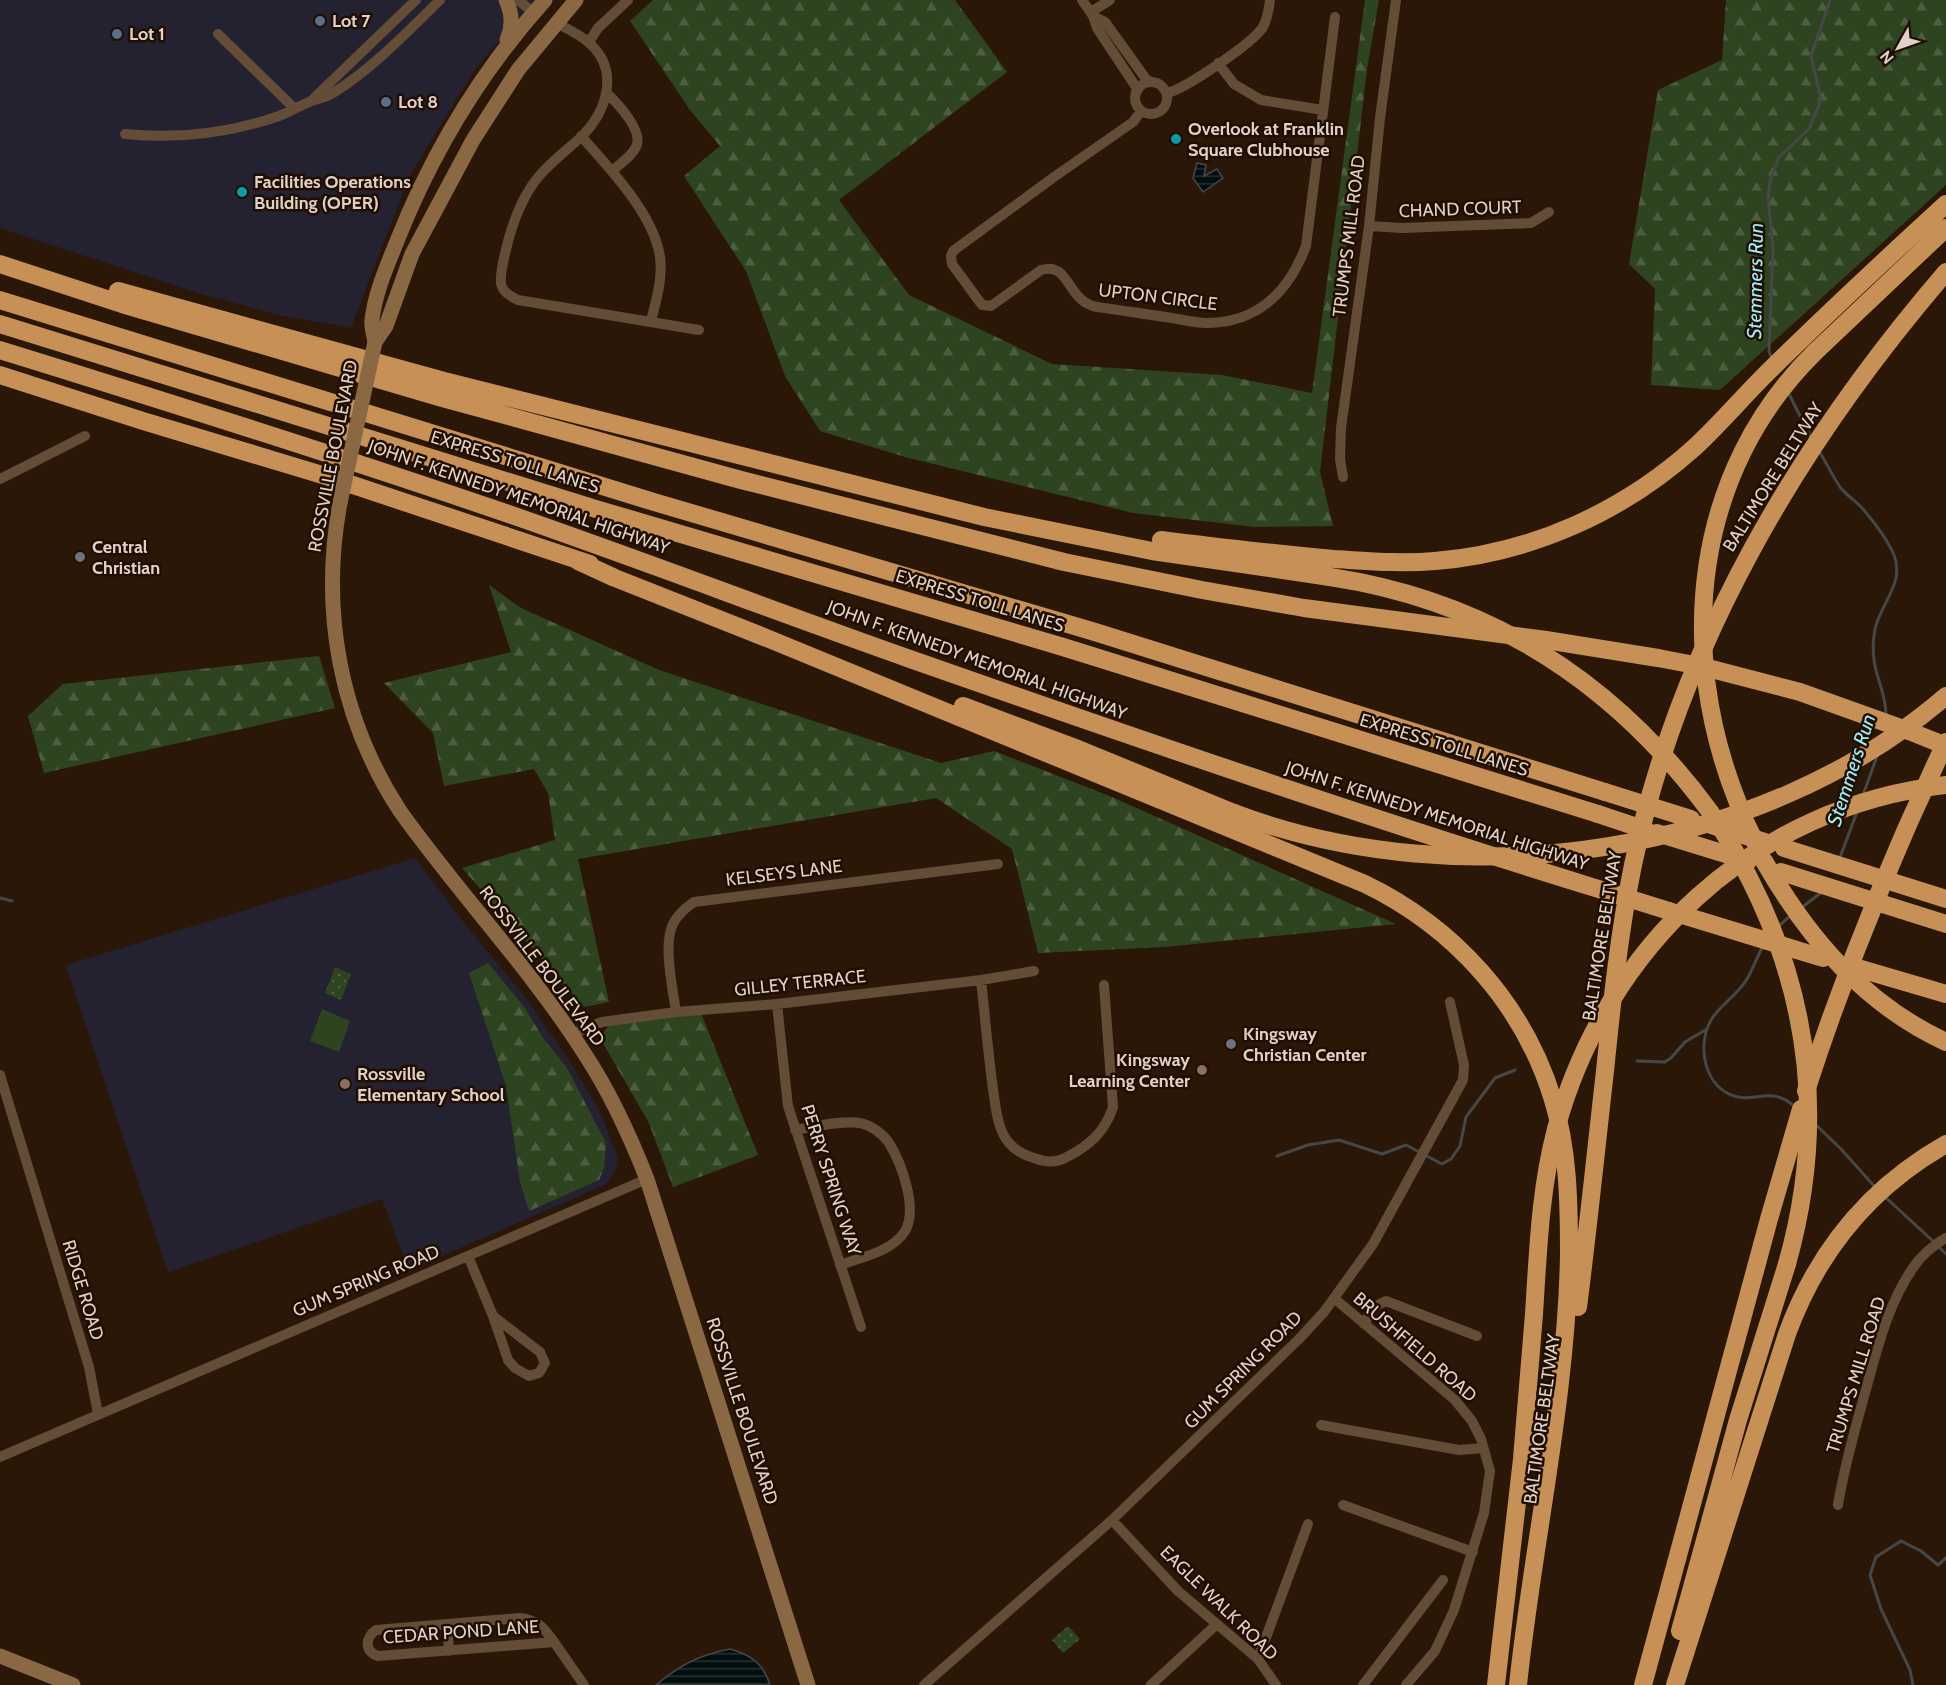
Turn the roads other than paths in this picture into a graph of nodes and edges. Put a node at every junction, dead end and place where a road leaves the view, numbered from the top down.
1 (416, 0) edge
2 (440, 0) edge
3 (506, 0) edge
4 (518, 0) edge
5 (547, 0) edge
6 (576, 0) edge
7 (628, 0) edge
8 (1082, 0) edge
9 (1110, 0) edge
10 (1270, 0) edge
11 (1396, 0) edge
12 (534, 13) junction
13 (1092, 14) junction
14 (1335, 17) dead end
15 (557, 22) junction
16 (218, 34) dead end
17 (589, 42) junction
18 (500, 54) junction
19 (1218, 63) junction
20 (1151, 82) junction
21 (1138, 90) junction
22 (607, 93) junction
23 (1167, 93) junction
24 (312, 100) junction
25 (295, 109) junction
26 (1323, 110) junction
27 (1141, 111) junction
28 (125, 134) dead end
29 (581, 136) junction
30 (612, 171) junction
31 (1946, 204) edge
32 (1548, 212) dead end
33 (1369, 226) junction
34 (1946, 228) edge
35 (0, 264) edge
36 (1946, 272) edge
37 (40, 276) junction
38 (0, 300) edge
39 (651, 321) junction
40 (0, 324) edge
41 (699, 330) dead end
42 (375, 342) junction
43 (0, 350) edge
44 (0, 375) edge
45 (85, 436) dead end
46 (1343, 477) dead end
47 (0, 479) edge
48 (911, 497) junction
49 (578, 561) junction
50 (1946, 696) edge
51 (1946, 744) edge
52 (1946, 784) edge
53 (998, 864) dead end
54 (1946, 899) edge
55 (1946, 924) edge
56 (1034, 971) dead end
57 (981, 980) junction
58 (1104, 985) dead end
59 (1946, 994) edge
60 (1450, 1002) dead end
61 (777, 1004) junction
62 (676, 1012) junction
63 (572, 1034) junction
64 (1946, 1042) edge
65 (0, 1075) edge
66 (795, 1130) junction
67 (1946, 1144) edge
68 (647, 1179) junction
69 (1940, 1242) edge
70 (468, 1256) junction
71 (840, 1265) junction
72 (1335, 1299) junction
73 (493, 1316) junction
74 (1364, 1324) junction
75 (861, 1327) dead end
76 (1477, 1336) dead end
77 (98, 1414) junction
78 (1322, 1425) dead end
79 (1483, 1448) junction
80 (0, 1457) edge
81 (1343, 1505) dead end
82 (1838, 1505) dead end
83 (1113, 1520) junction
84 (1308, 1524) dead end
85 (1473, 1552) junction
86 (1443, 1580) dead end
87 (447, 1624) junction
88 (1217, 1624) junction
89 (554, 1642) junction
90 (449, 1651) junction
91 (0, 1656) edge
92 (1258, 1659) junction
93 (73, 1685) edge
94 (584, 1685) edge
95 (808, 1685) edge
96 (924, 1685) edge
97 (1151, 1685) edge
98 (1276, 1685) edge
99 (1363, 1685) edge
100 (1406, 1685) edge
101 (1496, 1685) edge
102 (1520, 1685) edge
103 (1643, 1685) edge
104 (1665, 1685) edge
105 (1675, 1685) edge

1 - 24 street
2 - 24 street
3 - 18 main road
4 - 12 street
5 - 12 main road, ROSSVILLE BOULEVARD
5 - 15 main road
6 - 15 main road, ROSSVILLE BOULEVARD
7 - 17 street
8 - 13 street
9 - 13 street
10 - 19 street
11 - 33 street, TRUMPS MILL ROAD
12 - 15 main road
12 - 18 main road, ROSSVILLE BOULEVARD
13 - 20 street
13 - 21 street
14 - 26 street, UPTON CIRCLE
15 - 17 street
15 - 42 main road, ROSSVILLE BOULEVARD
16 - 25 street
17 - 22 street
18 - 42 main road, ROSSVILLE BOULEVARD
19 - 23 street
19 - 26 street
20 - 21 street
20 - 23 street
21 - 27 street
22 - 29 street
22 - 30 street
23 - 27 street
24 - 25 street
25 - 28 street
26 - 27 street, UPTON CIRCLE
29 - 30 street
29 - 39 street
30 - 39 street
31 - 48 highway
32 - 33 street, CHAND COURT
33 - 46 street, TRUMPS MILL ROAD
34 - 64 highway, bridge
35 - 37 highway
36 - 102 highway, BALTIMORE BELTWAY
37 - 48 highway
37 - 51 highway, bridge
38 - 54 highway, EXPRESS TOLL LANES, bridge
39 - 41 street
40 - 55 highway, EXPRESS TOLL LANES, bridge
42 - 63 main road, ROSSVILLE BOULEVARD, bridge
43 - 59 highway, JOHN F. KENNEDY MEMORIAL HIGHWAY, bridge
44 - 49 highway
45 - 47 street
48 - 104 highway, bridge
49 - 50 highway, bridge
49 - 102 highway
51 - 103 highway
52 - 101 highway, bridge
53 - 62 street, KELSEYS LANE
56 - 57 street, GILLEY TERRACE
57 - 58 street
57 - 61 street, GILLEY TERRACE
60 - 72 street, GUM SPRING ROAD
61 - 62 street, GILLEY TERRACE
61 - 66 street, PERRY SPRING WAY
62 - 63 street, GILLEY TERRACE
63 - 68 main road, ROSSVILLE BOULEVARD
65 - 77 street, RIDGE ROAD
66 - 71 street, PERRY SPRING WAY
66 - 71 street
67 - 105 highway
68 - 70 street, GUM SPRING ROAD
68 - 95 main road, ROSSVILLE BOULEVARD
69 - 82 street, TRUMPS MILL ROAD
70 - 73 street
70 - 77 street, GUM SPRING ROAD
71 - 75 street, PERRY SPRING WAY
72 - 74 street, BRUSHFIELD ROAD
72 - 83 street, GUM SPRING ROAD
73 - 73 street
74 - 76 street
74 - 79 street, BRUSHFIELD ROAD
77 - 80 street
78 - 79 street
79 - 85 street, BRUSHFIELD ROAD
81 - 85 street
83 - 88 street, EAGLE WALK ROAD
83 - 96 street, GUM SPRING ROAD
84 - 92 street
85 - 100 street, BRUSHFIELD ROAD
86 - 99 street
87 - 89 street, CEDAR POND LANE
87 - 90 street
87 - 90 street, CEDAR POND LANE
88 - 92 street, EAGLE WALK ROAD
88 - 97 street
89 - 90 street, CEDAR POND LANE
89 - 94 street, CEDAR POND LANE
91 - 93 main road
92 - 98 street, EAGLE WALK ROAD

